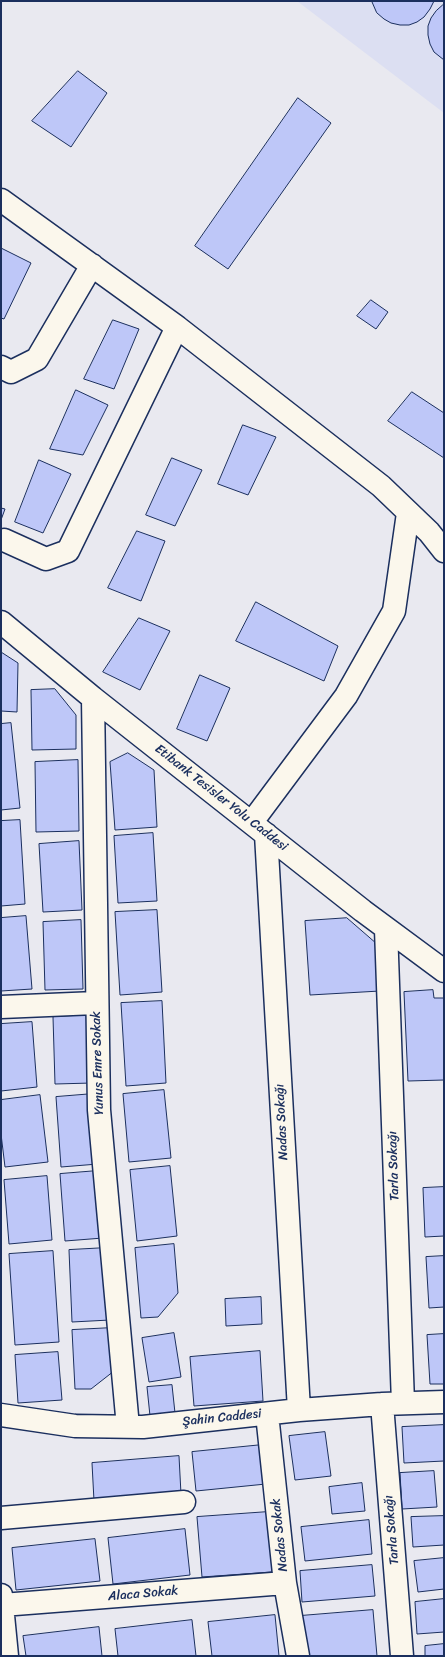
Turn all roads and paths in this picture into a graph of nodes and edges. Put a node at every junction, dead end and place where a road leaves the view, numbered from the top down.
1 (1, 200) edge
2 (92, 265) junction
3 (177, 327) junction
4 (1, 367) edge
5 (408, 513) junction
6 (4, 540) dead end
7 (444, 551) edge
8 (1, 622) edge
9 (93, 698) junction
10 (259, 828) junction
11 (386, 929) junction
12 (444, 971) edge
13 (96, 1003) junction
14 (1, 1007) edge
15 (444, 1402) edge
16 (393, 1404) junction
17 (299, 1410) junction
18 (267, 1414) junction
19 (1, 1416) edge
20 (128, 1427) junction
21 (184, 1502) dead end
22 (1, 1518) edge
23 (285, 1583) junction
24 (2, 1600) edge
25 (7, 1656) edge
26 (298, 1656) edge
27 (402, 1656) edge

1 - 2 street
2 - 3 street
2 - 4 street
3 - 5 street
3 - 6 street
5 - 7 street
5 - 10 street
8 - 9 street, Etibank Tesisler Yolu Caddesi
9 - 10 street, Etibank Tesisler Yolu Caddesi
9 - 13 street, Yunus Emre Sokak
10 - 11 street, Etibank Tesisler Yolu Caddesi
10 - 17 street, Nadas Sokağı
11 - 12 street, Etibank Tesisler Yolu Caddesi
11 - 16 street, Tarla Sokağı
13 - 14 street
13 - 20 street, Yunus Emre Sokak
15 - 16 street, Şahin Caddesi
16 - 17 street, Şahin Caddesi
16 - 27 street, Tarla Sokağı
17 - 18 street, Şahin Caddesi
18 - 20 street, Şahin Caddesi
18 - 23 street, Nadas Sokak
19 - 20 street, Şahin Caddesi
21 - 22 street
23 - 24 street, Alaca Sokak
23 - 26 street, Nadas Sokak
24 - 25 street

